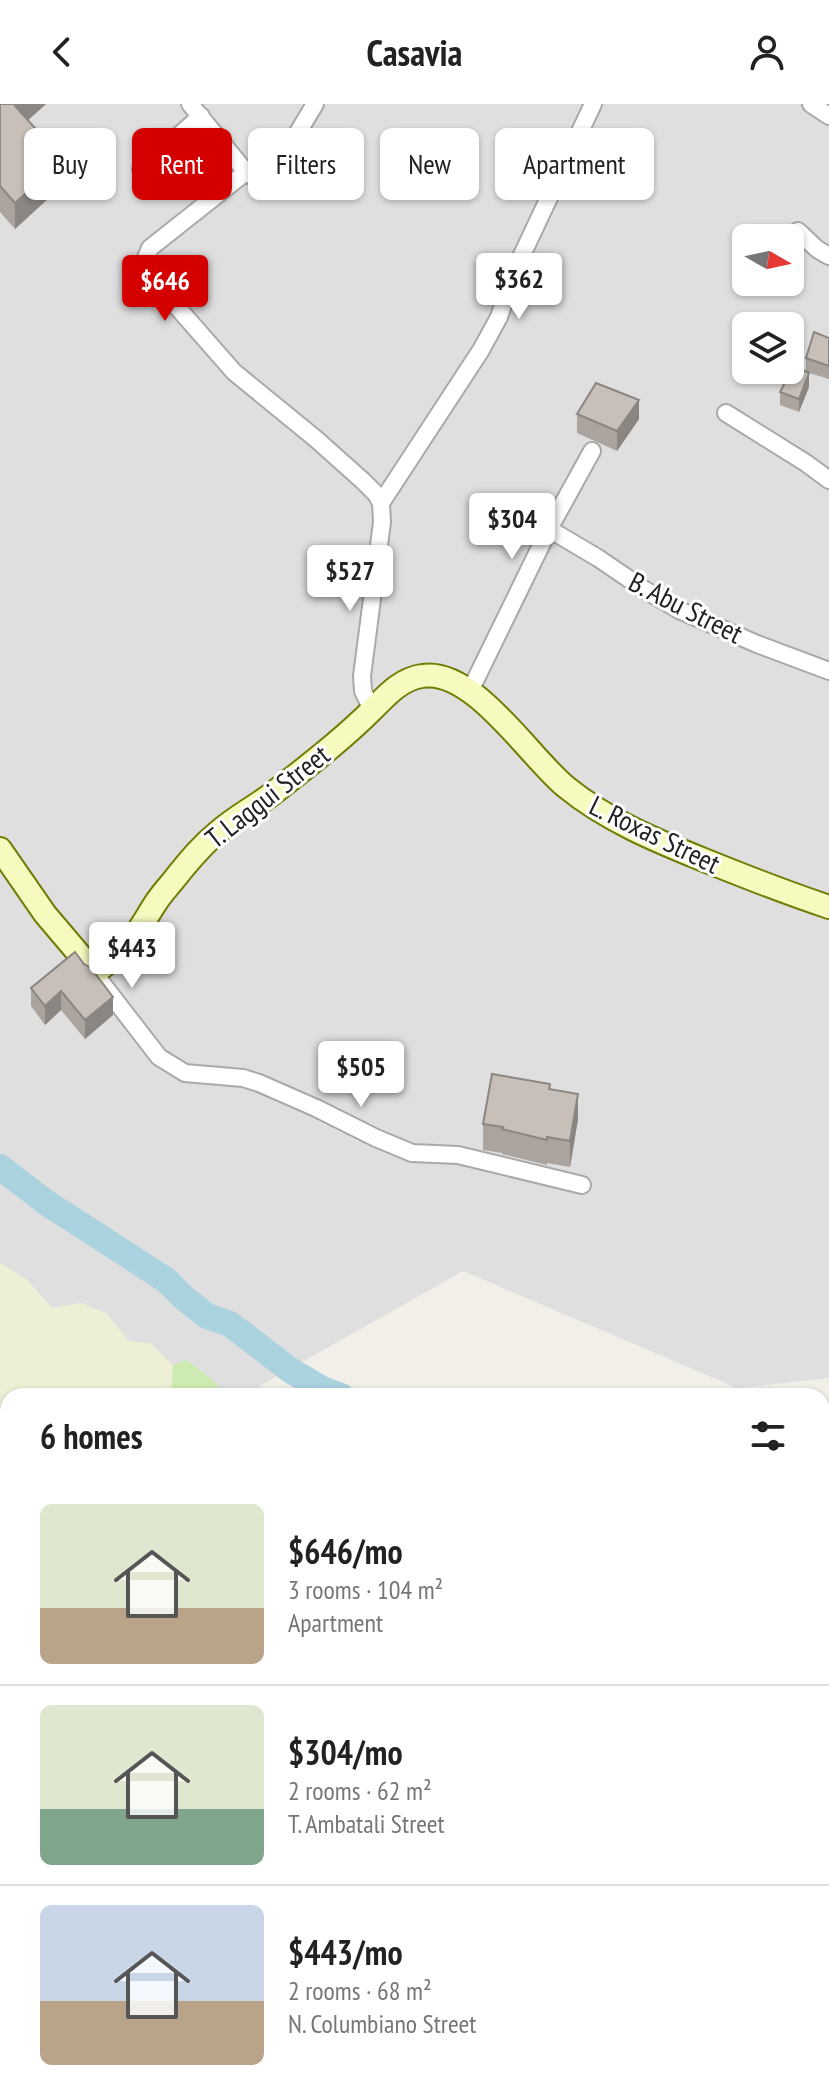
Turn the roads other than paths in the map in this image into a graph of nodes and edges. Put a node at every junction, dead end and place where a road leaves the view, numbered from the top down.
1 (315, 104) edge
2 (593, 104) edge
3 (811, 104) edge
4 (196, 110) edge
5 (829, 116) edge
6 (179, 128) edge
7 (246, 172) junction
8 (804, 237) edge
9 (829, 256) edge
10 (726, 413) dead end
11 (592, 451) dead end
12 (829, 480) edge
13 (381, 503) junction
14 (549, 529) junction
15 (829, 671) edge
16 (470, 691) junction
17 (372, 710) junction
18 (0, 849) edge
19 (829, 907) edge
20 (95, 973) junction
21 (582, 1185) dead end

1 - 7 street
2 - 13 street
3 - 5 street
4 - 6 street
4 - 7 street
7 - 13 street
8 - 9 street
10 - 12 street
11 - 14 street
13 - 17 street
14 - 15 street, B. Abu Street
14 - 16 street
16 - 17 street, T. Laggui Street
16 - 19 street, L. Roxas Street
17 - 20 street, T. Laggui Street
18 - 20 street
20 - 21 street

